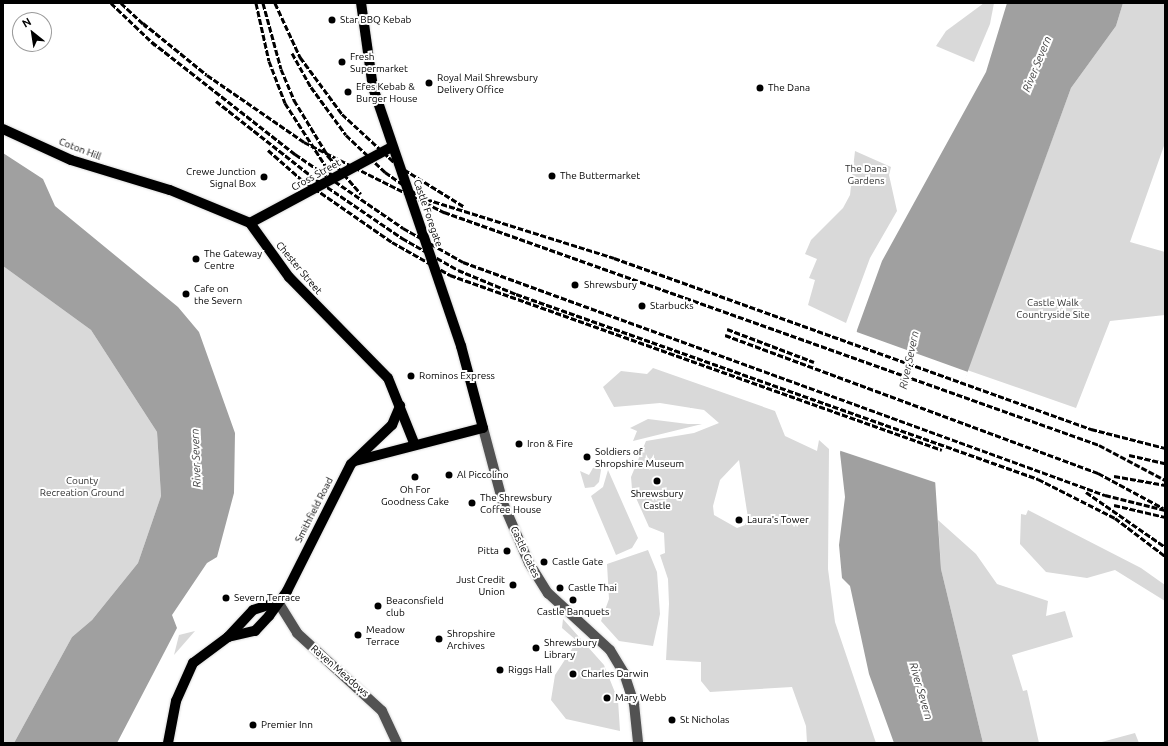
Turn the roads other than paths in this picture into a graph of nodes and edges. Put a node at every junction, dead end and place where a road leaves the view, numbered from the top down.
1 (361, 3) edge
2 (3, 129) edge
3 (392, 147) junction
4 (250, 224) junction
5 (400, 406) junction
6 (483, 428) junction
7 (415, 445) junction
8 (355, 461) junction
9 (278, 602) junction
10 (228, 637) junction
11 (168, 743) edge
12 (397, 743) edge
13 (638, 743) edge

1 - 3 main road, Castle Foregate
2 - 4 main road, Coton Hill
3 - 4 main road, Cross Street
3 - 6 main road, Castle Foregate
4 - 5 main road, Chester Street
5 - 7 main road, Chester Street
5 - 8 main road
6 - 7 main road
6 - 13 street, Castle Gates
7 - 8 main road
8 - 9 main road, Smithfield Road
9 - 10 main road, Smithfield Road
9 - 10 main road, Smithfield Road
9 - 12 street, Raven Meadows
10 - 11 main road, Smithfield Road

